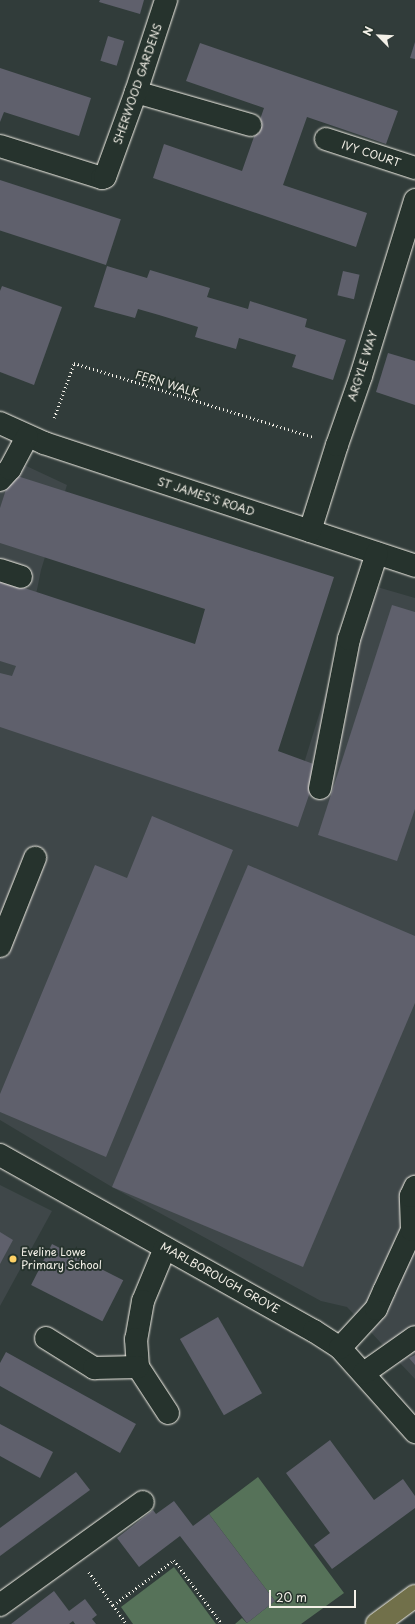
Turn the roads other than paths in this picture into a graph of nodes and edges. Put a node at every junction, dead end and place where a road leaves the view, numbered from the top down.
1 (166, 0) edge
2 (136, 92) junction
3 (250, 125) dead end
4 (326, 139) dead end
5 (0, 146) edge
6 (415, 168) edge
7 (415, 200) edge
8 (0, 423) edge
9 (36, 440) junction
10 (0, 480) edge
11 (310, 531) junction
12 (376, 553) junction
13 (415, 566) edge
14 (0, 570) edge
15 (21, 576) dead end
16 (320, 788) dead end
17 (35, 858) dead end
18 (0, 946) edge
19 (0, 1155) edge
20 (415, 1187) edge
21 (413, 1214) edge
22 (165, 1248) junction
23 (415, 1337) edge
24 (46, 1338) dead end
25 (340, 1348) junction
26 (138, 1367) junction
27 (364, 1374) junction
28 (168, 1413) dead end
29 (415, 1432) edge
30 (143, 1502) dead end
31 (415, 1596) edge
32 (0, 1605) edge
33 (377, 1624) edge

1 - 2 street, SHERWOOD GARDENS
2 - 3 street
2 - 5 street, SHERWOOD GARDENS
4 - 6 street, IVY COURT
7 - 11 street, ARGYLE WAY
8 - 9 street, ST JAMES'S ROAD
9 - 10 street
9 - 11 street, ST JAMES'S ROAD
11 - 12 street, ST JAMES'S ROAD
12 - 13 street, ST JAMES'S ROAD
12 - 16 street
14 - 15 street
17 - 18 street
19 - 22 street, MARLBOROUGH GROVE
20 - 21 street
21 - 25 street
22 - 25 street, MARLBOROUGH GROVE
22 - 26 street
23 - 27 street
24 - 26 street
25 - 27 street, MARLBOROUGH GROVE
26 - 28 street
27 - 29 street, MARLBOROUGH GROVE
30 - 32 street
31 - 33 highway

